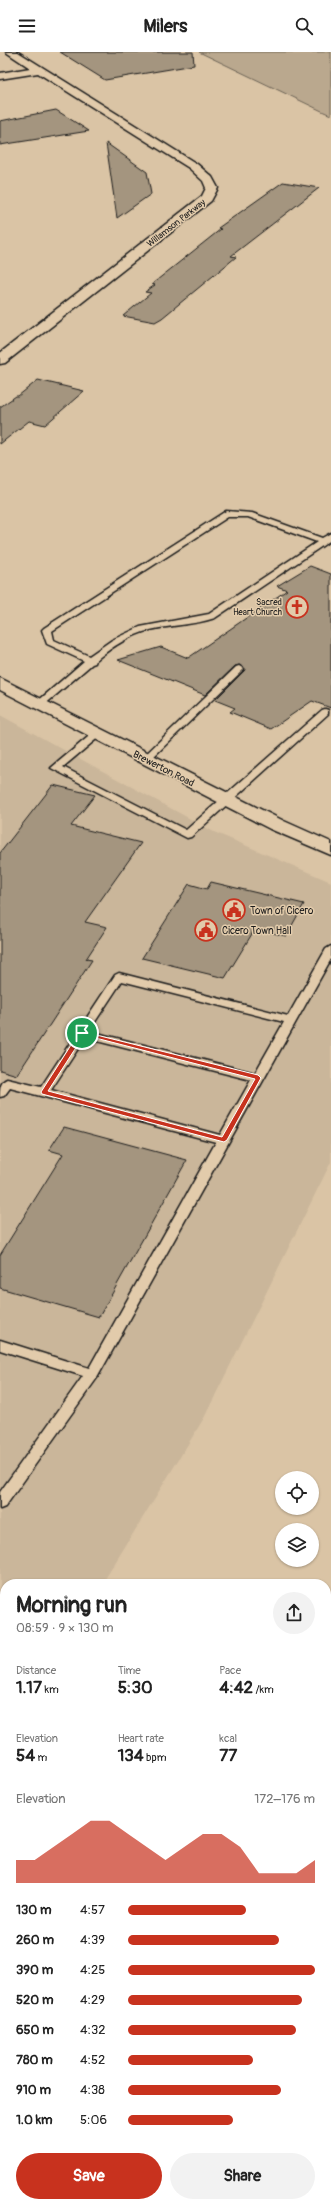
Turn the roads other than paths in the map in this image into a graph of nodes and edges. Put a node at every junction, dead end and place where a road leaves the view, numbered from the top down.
1 (13, 52) edge
2 (40, 70) junction
3 (0, 76) edge
4 (0, 360) edge
5 (331, 536) edge
6 (323, 541) junction
7 (92, 661) junction
8 (239, 669) dead end
9 (0, 683) edge
10 (40, 704) junction
11 (325, 712) dead end
12 (97, 734) junction
13 (146, 759) junction
14 (226, 800) junction
15 (331, 849) edge
16 (331, 949) edge
17 (290, 1020) junction
18 (82, 1033) junction
19 (258, 1078) junction
20 (44, 1092) junction
21 (0, 1093) edge
22 (224, 1140) junction
23 (0, 1345) edge
24 (92, 1374) junction
25 (0, 1503) edge

1 - 2 main road, Willamson Parkway
2 - 3 main road
2 - 4 main road, Willamson Parkway
5 - 6 lane
6 - 7 lane
6 - 7 lane
7 - 10 lane
8 - 13 lane
9 - 10 main road, Brewerton Road
10 - 12 main road, Brewerton Road
11 - 14 lane
12 - 13 main road, Brewerton Road
12 - 14 lane
13 - 14 main road, Brewerton Road
14 - 15 main road, Brewerton Road
16 - 17 lane
17 - 18 lane
17 - 19 lane
18 - 19 lane
18 - 20 lane
19 - 22 lane
20 - 21 lane
20 - 22 lane
22 - 24 lane
23 - 24 lane
24 - 25 lane

